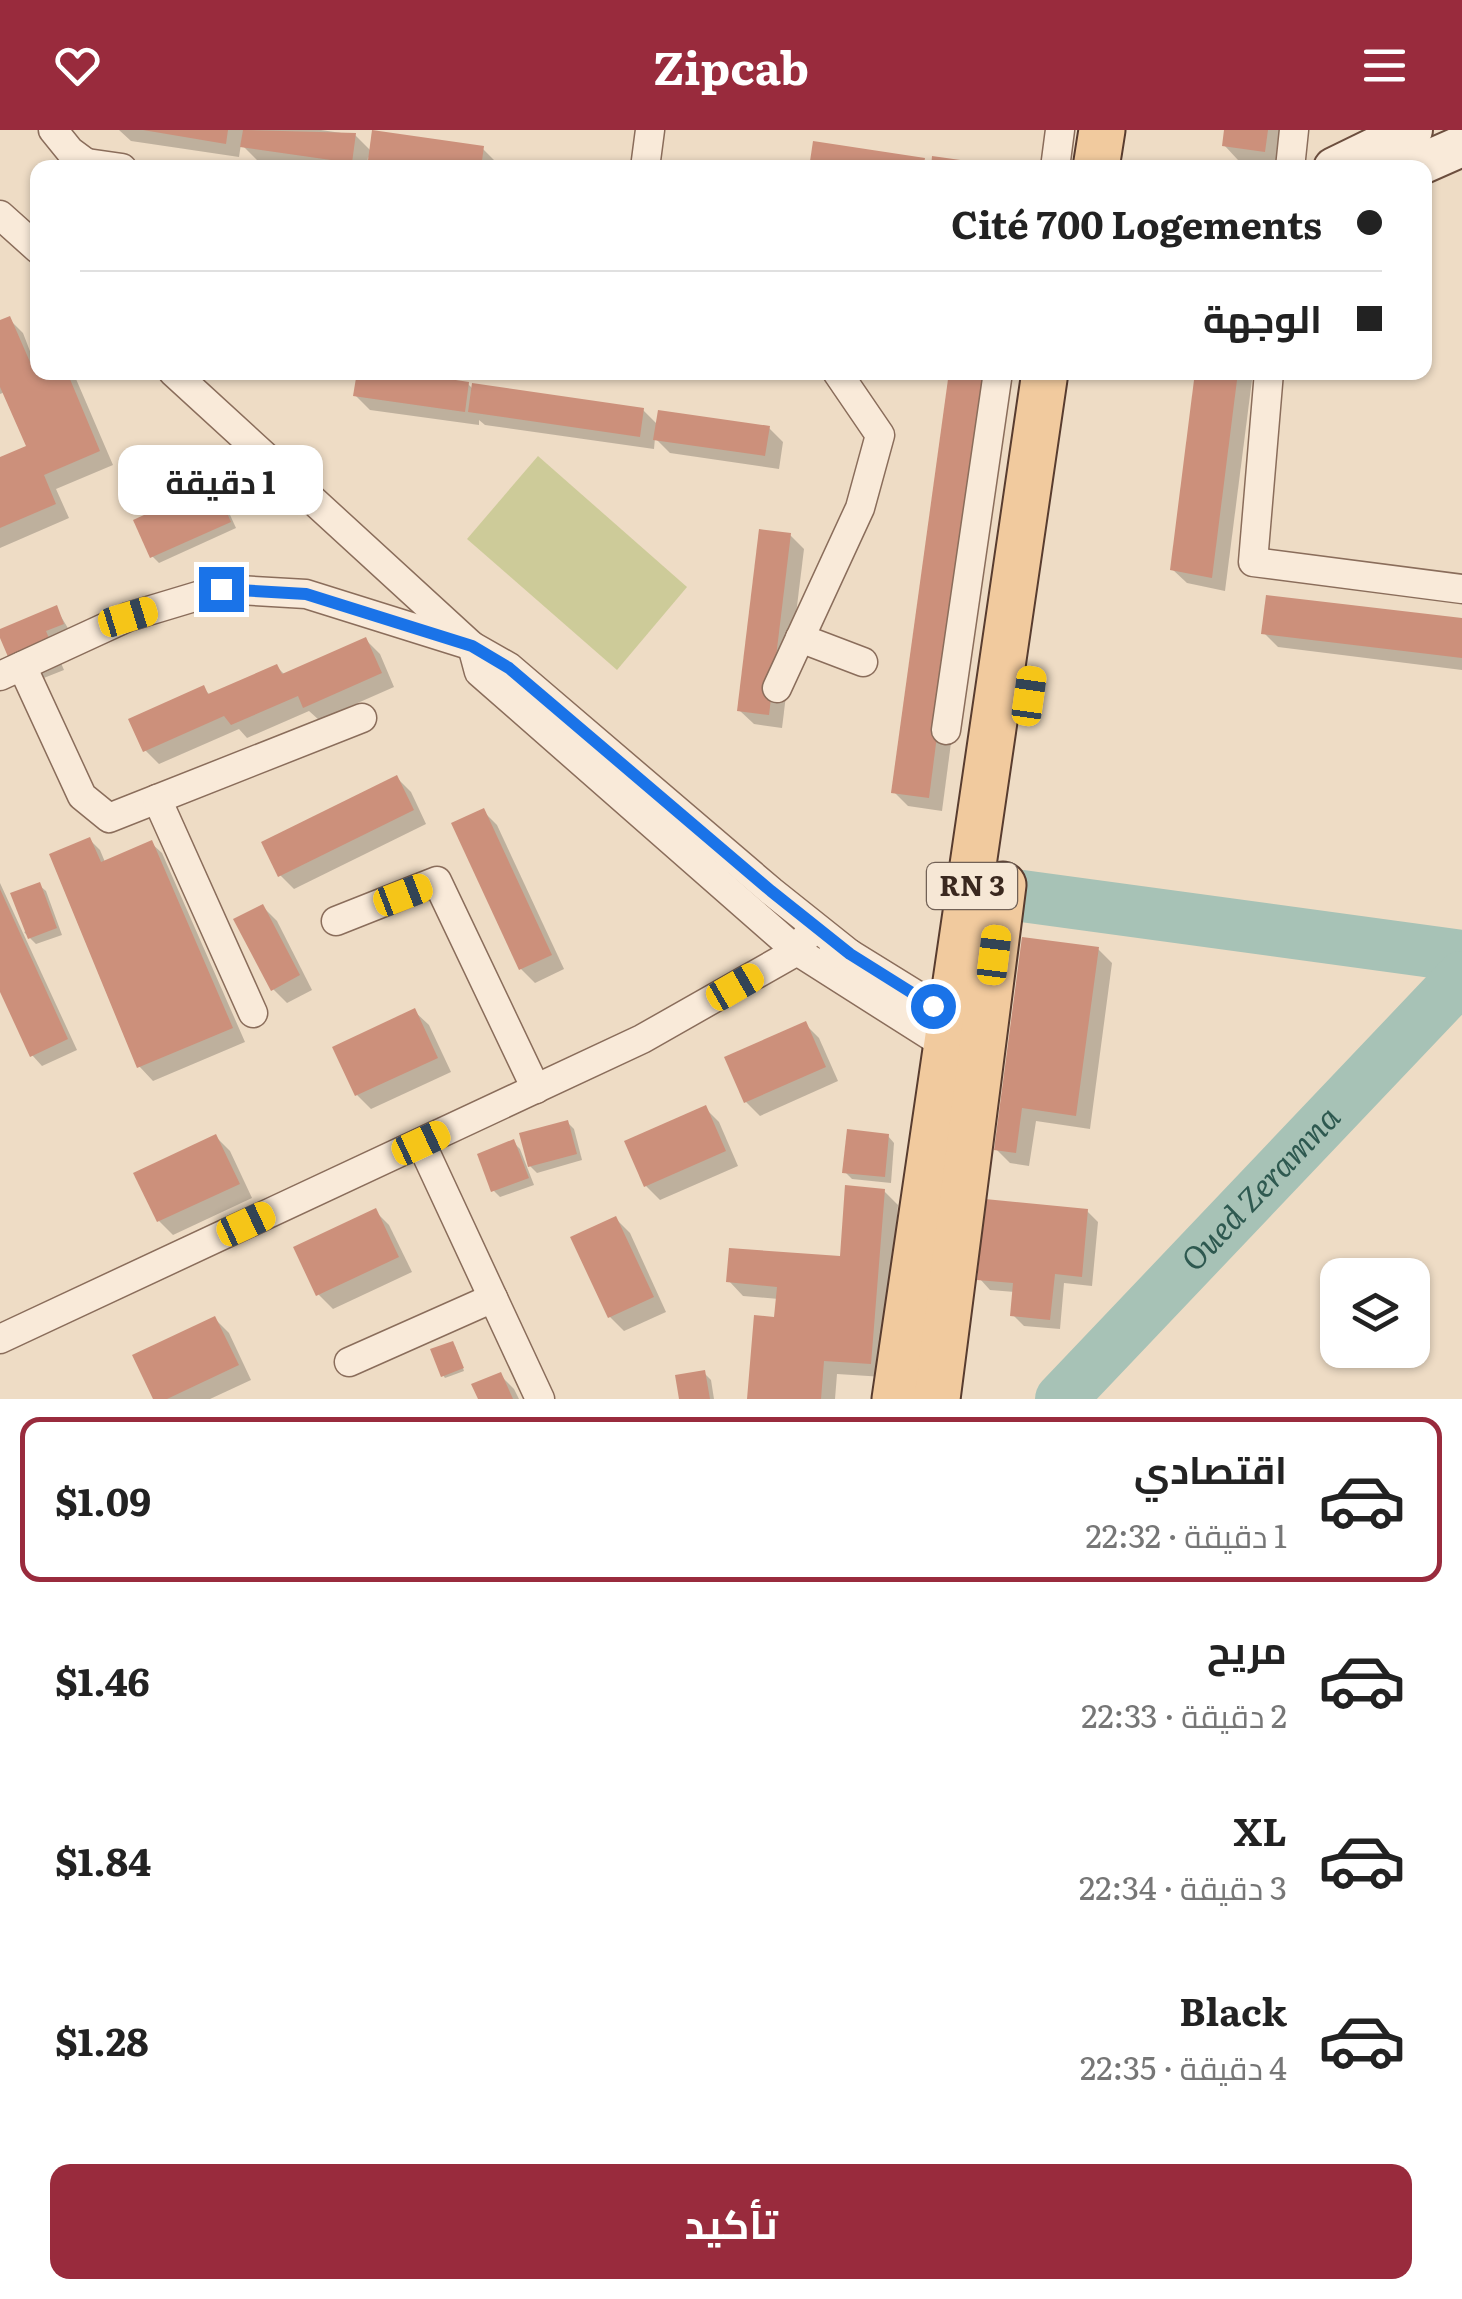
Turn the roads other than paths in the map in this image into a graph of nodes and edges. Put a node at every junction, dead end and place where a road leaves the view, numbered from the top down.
1 (54, 130) edge
2 (650, 130) edge
3 (1060, 130) edge
4 (1078, 130) edge
5 (1102, 130) edge
6 (1294, 130) edge
7 (1412, 130) edge
8 (1462, 146) edge
9 (83, 160) edge
10 (646, 160) edge
11 (1056, 160) edge
12 (1073, 160) edge
13 (1097, 160) edge
14 (1118, 160) edge
15 (1291, 160) edge
16 (1350, 160) edge
17 (1430, 160) edge
18 (0, 215) edge
19 (30, 242) edge
20 (182, 380) edge
21 (842, 380) edge
22 (997, 380) edge
23 (1043, 380) edge
24 (1071, 380) edge
25 (1268, 380) edge
26 (1462, 589) edge
27 (800, 638) junction
28 (472, 646) junction
29 (862, 662) dead end
30 (11, 671) edge
31 (777, 688) dead end
32 (362, 718) dead end
33 (946, 730) dead end
34 (157, 799) junction
35 (336, 921) dead end
36 (814, 924) junction
37 (796, 952) junction
38 (850, 954) junction
39 (906, 1006) junction
40 (253, 1013) dead end
41 (965, 1030) junction
42 (536, 1089) junction
43 (942, 1092) junction
44 (421, 1143) junction
45 (493, 1298) junction
46 (0, 1339) edge
47 (349, 1362) dead end
48 (540, 1399) edge
49 (895, 1399) edge
50 (938, 1399) edge

1 - 9 street
2 - 10 street
3 - 11 street
4 - 12 main road
5 - 13 main road
5 - 14 main road
6 - 15 street
7 - 16 main road
8 - 17 main road
18 - 19 street
20 - 28 street
21 - 27 street
22 - 33 street
23 - 41 main road, RN 3
24 - 41 main road, RN 3
25 - 26 street
27 - 29 street
27 - 31 street
28 - 30 street
28 - 36 street
28 - 37 street
30 - 34 street
32 - 34 street
34 - 40 street
35 - 42 street
36 - 37 street
36 - 38 street
37 - 38 street
37 - 39 street
37 - 42 street
38 - 39 street
39 - 41 street
39 - 41 street
39 - 43 street
41 - 43 main road, RN 3
41 - 50 main road, RN 3
42 - 44 street
43 - 49 main road, RN 3
44 - 45 street
44 - 46 street
45 - 47 street
45 - 48 street

